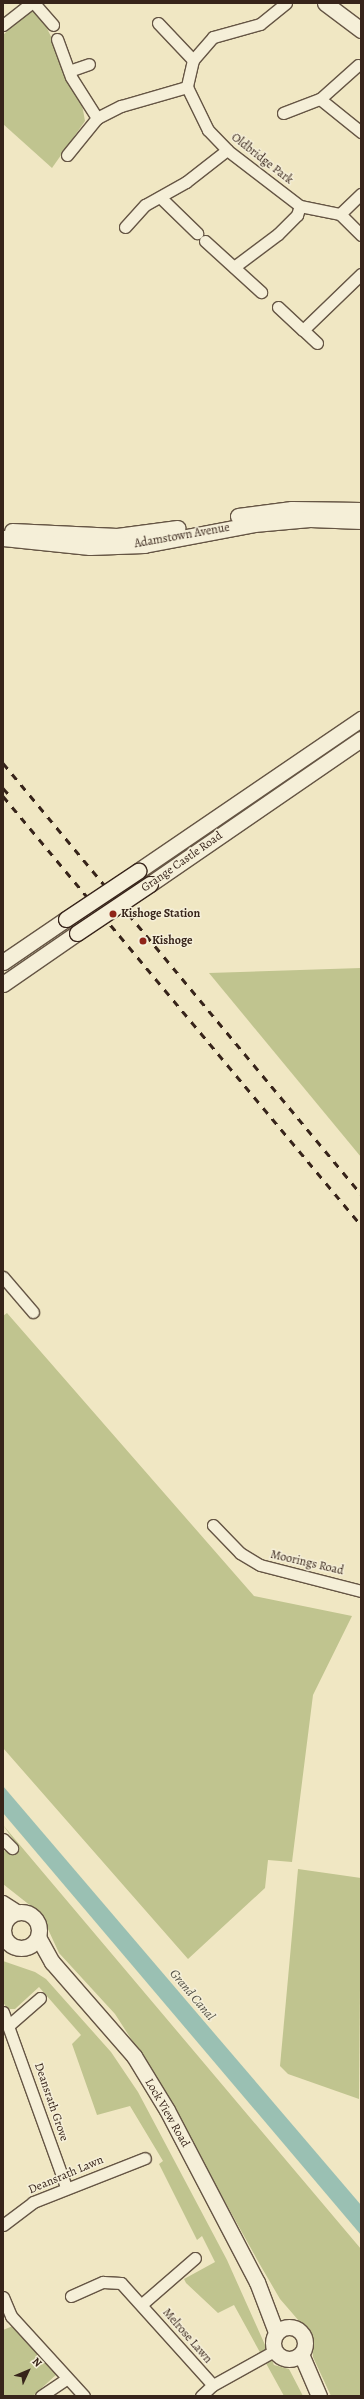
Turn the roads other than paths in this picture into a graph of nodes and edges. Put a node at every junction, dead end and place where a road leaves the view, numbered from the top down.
1 (32, 3) edge
2 (286, 3) edge
3 (325, 3) edge
4 (158, 23) dead end
5 (3, 25) edge
6 (53, 25) dead end
7 (361, 30) edge
8 (57, 39) dead end
9 (193, 60) junction
10 (89, 64) dead end
11 (358, 65) dead end
12 (68, 71) junction
13 (187, 87) junction
14 (320, 99) junction
15 (283, 113) dead end
16 (97, 118) junction
17 (361, 132) edge
18 (227, 150) junction
19 (67, 155) dead end
20 (361, 194) edge
21 (160, 197) junction
22 (300, 206) junction
23 (340, 214) junction
24 (124, 227) dead end
25 (196, 233) dead end
26 (361, 235) edge
27 (205, 241) dead end
28 (234, 267) junction
29 (361, 274) edge
30 (261, 292) dead end
31 (278, 307) dead end
32 (303, 330) junction
33 (317, 343) dead end
34 (361, 510) edge
35 (361, 521) edge
36 (3, 529) edge
37 (3, 538) edge
38 (361, 719) edge
39 (361, 738) edge
40 (3, 962) edge
41 (3, 984) edge
42 (3, 1277) edge
43 (33, 1312) dead end
44 (213, 1525) dead end
45 (361, 1591) edge
46 (3, 1839) edge
47 (12, 1848) dead end
48 (3, 1901) edge
49 (9, 1930) edge
50 (38, 1937) junction
51 (52, 1962) junction
52 (40, 1998) dead end
53 (3, 2012) edge
54 (8, 2025) junction
55 (145, 2158) dead end
56 (66, 2187) junction
57 (3, 2225) edge
58 (195, 2258) dead end
59 (71, 2296) dead end
60 (3, 2297) edge
61 (142, 2304) junction
62 (7, 2318) edge
63 (282, 2330) junction
64 (274, 2351) junction
65 (296, 2356) junction
66 (66, 2379) junction
67 (212, 2385) junction
68 (41, 2396) edge
69 (84, 2396) edge
70 (201, 2396) edge
71 (315, 2396) edge
72 (319, 2396) edge

1 - 5 street
1 - 6 street
2 - 9 street
3 - 7 street
4 - 9 street
8 - 12 street
9 - 13 street
10 - 12 street
11 - 14 street
12 - 16 street
13 - 16 street
13 - 18 street, Oldbridge Park
14 - 15 street
14 - 17 street
16 - 19 street
18 - 21 street
18 - 22 street, Oldbridge Park
20 - 23 street
21 - 24 street
21 - 25 street
22 - 23 street, Oldbridge Park
22 - 28 street
23 - 26 street
27 - 28 street
28 - 30 street
29 - 32 street
31 - 32 street
32 - 33 street
34 - 36 street, Adamstown Avenue
35 - 37 street, Adamstown Avenue
38 - 40 street, Grange Castle Road, bridge
39 - 41 street, Grange Castle Road, bridge
42 - 43 street
44 - 45 street, Moorings Road
46 - 47 street
48 - 49 street
49 - 50 street
49 - 50 street, Lock View Road
49 - 51 street, Lock View Road
50 - 51 street, Lock View Road
51 - 63 street, Lock View Road
52 - 54 street
53 - 54 street, Deansrath Grove
54 - 56 street, Deansrath Grove
55 - 56 street, Deansrath Lawn
56 - 57 street, Deansrath Lawn
58 - 61 street
59 - 61 street, Melrose Lawn
60 - 62 street
61 - 67 street, Melrose Lawn
62 - 66 street
63 - 64 street
63 - 65 street, Lock View Road
64 - 65 street
64 - 67 street
65 - 71 street
65 - 72 street, Lock View Road
66 - 68 street
66 - 69 street
67 - 70 street

